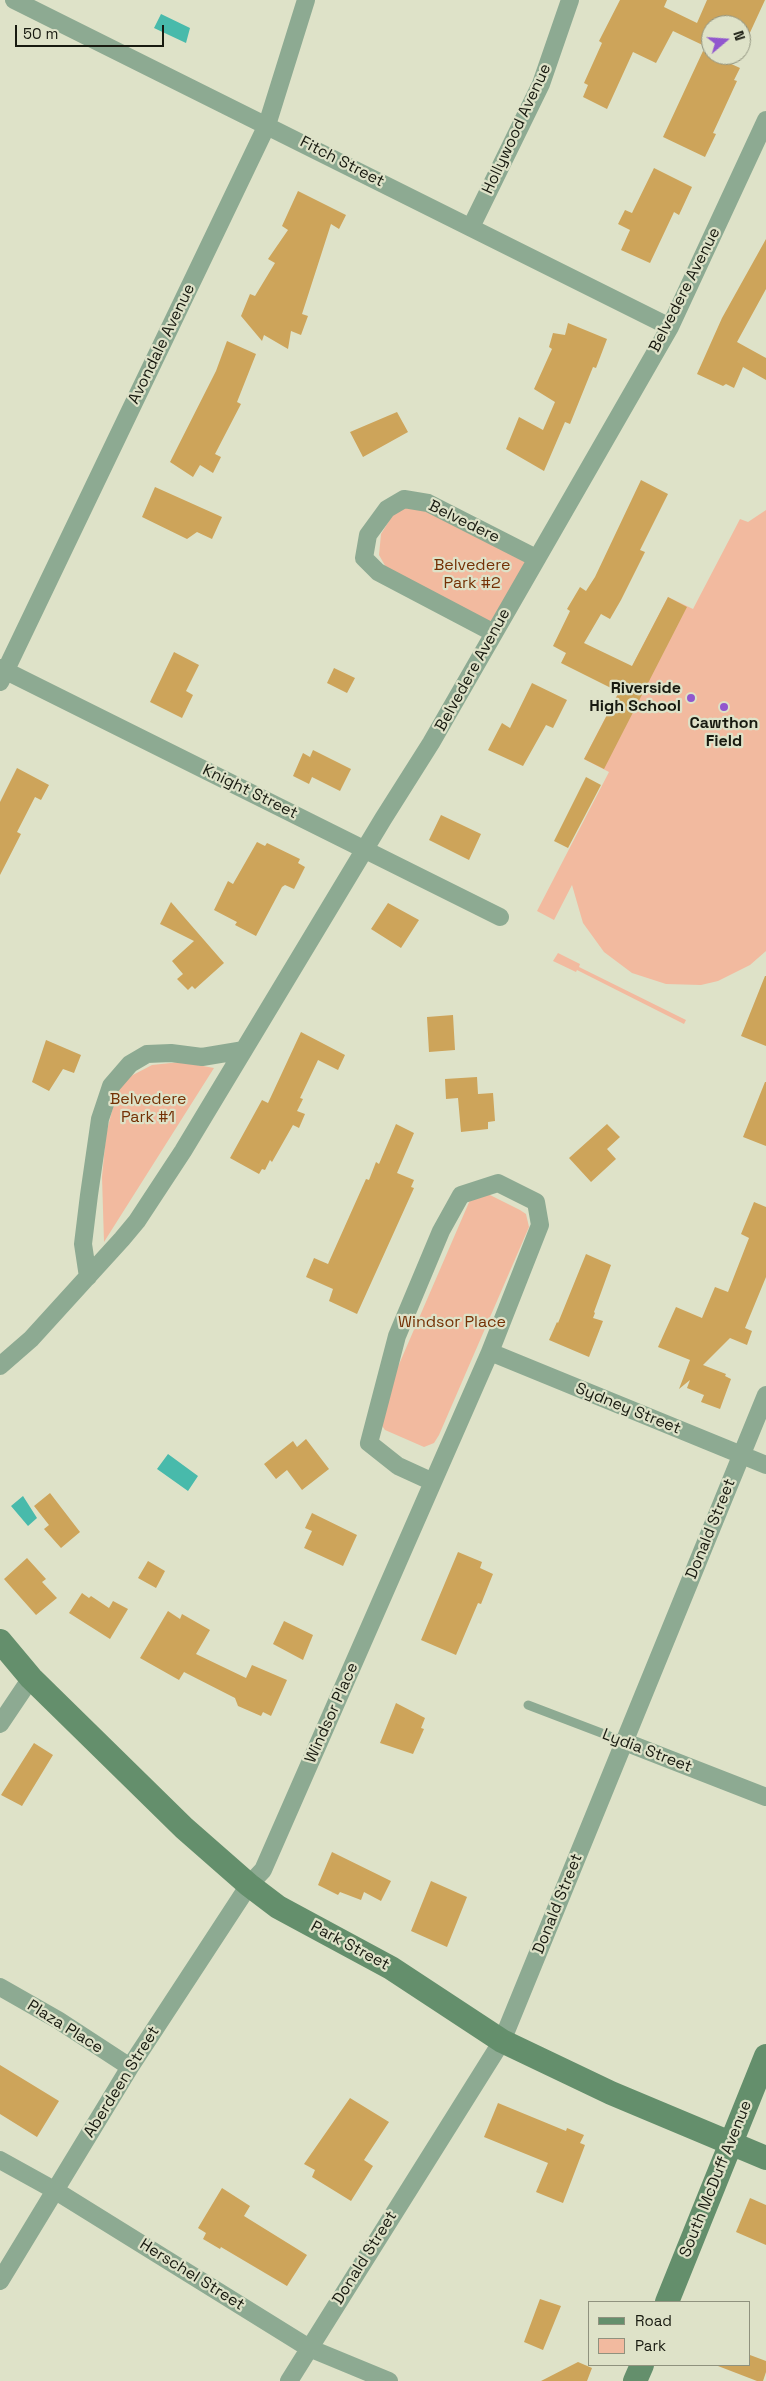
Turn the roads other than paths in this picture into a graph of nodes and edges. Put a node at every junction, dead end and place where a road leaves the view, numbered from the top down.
1 (14, 0) edge
2 (306, 0) edge
3 (570, 0) edge
4 (766, 120) edge
5 (267, 125) junction
6 (471, 228) junction
7 (670, 326) junction
8 (536, 558) junction
9 (494, 633) junction
10 (2, 674) edge
11 (365, 849) junction
12 (500, 917) dead end
13 (244, 1050) junction
14 (88, 1277) junction
15 (490, 1352) junction
16 (0, 1366) edge
17 (766, 1395) edge
18 (741, 1456) junction
19 (766, 1465) edge
20 (434, 1482) junction
21 (0, 1641) edge
22 (31, 1678) junction
23 (528, 1705) dead end
24 (0, 1724) edge
25 (624, 1742) junction
26 (766, 1797) edge
27 (249, 1885) junction
28 (0, 1987) edge
29 (502, 2041) junction
30 (766, 2056) edge
31 (130, 2067) junction
32 (730, 2144) junction
33 (766, 2158) edge
34 (0, 2160) edge
35 (56, 2191) junction
36 (0, 2281) edge
37 (667, 2301) edge
38 (309, 2348) junction
39 (642, 2366) edge
40 (289, 2381) edge
41 (390, 2381) edge
42 (635, 2381) edge

1 - 5 street, Fitch Street
2 - 5 street, Avondale Avenue
3 - 6 street, Hollywood Avenue
4 - 7 street, Belvedere Avenue
5 - 6 street, Fitch Street
5 - 10 street, Avondale Avenue
6 - 7 street, Fitch Street
7 - 8 street, Belvedere Avenue
8 - 9 street, Belvedere Avenue
8 - 9 street, Belvedere
9 - 11 street, Belvedere Avenue
10 - 11 street, Knight Street
11 - 12 street, Knight Street
11 - 13 street, Belvedere Avenue
13 - 14 street, Belvedere Avenue
13 - 14 street
14 - 16 street, Belvedere Avenue
15 - 18 street, Sydney Street
15 - 20 street, Windsor Place
15 - 20 street, Windsor Place
17 - 18 street, Donald Street
18 - 19 street, Sydney Street
18 - 25 street, Donald Street
20 - 27 street, Windsor Place
21 - 22 street, Park Street
22 - 24 street
22 - 27 street, Park Street
23 - 25 lane, Lydia Street
25 - 26 street, Lydia Street
25 - 29 street, Donald Street
27 - 29 street, Park Street
27 - 31 street, Aberdeen Street
28 - 31 street, Plaza Place
29 - 32 street, Park Street
29 - 38 street, Donald Street
30 - 32 street, South McDuff Avenue
31 - 35 street, Aberdeen Street
32 - 33 street, Park Street
32 - 37 street, South McDuff Avenue
34 - 35 street, Herschel Street
35 - 36 street, Aberdeen Street
35 - 38 street, Herschel Street
38 - 40 street, Donald Street
38 - 41 street, Herschel Street
39 - 42 street

